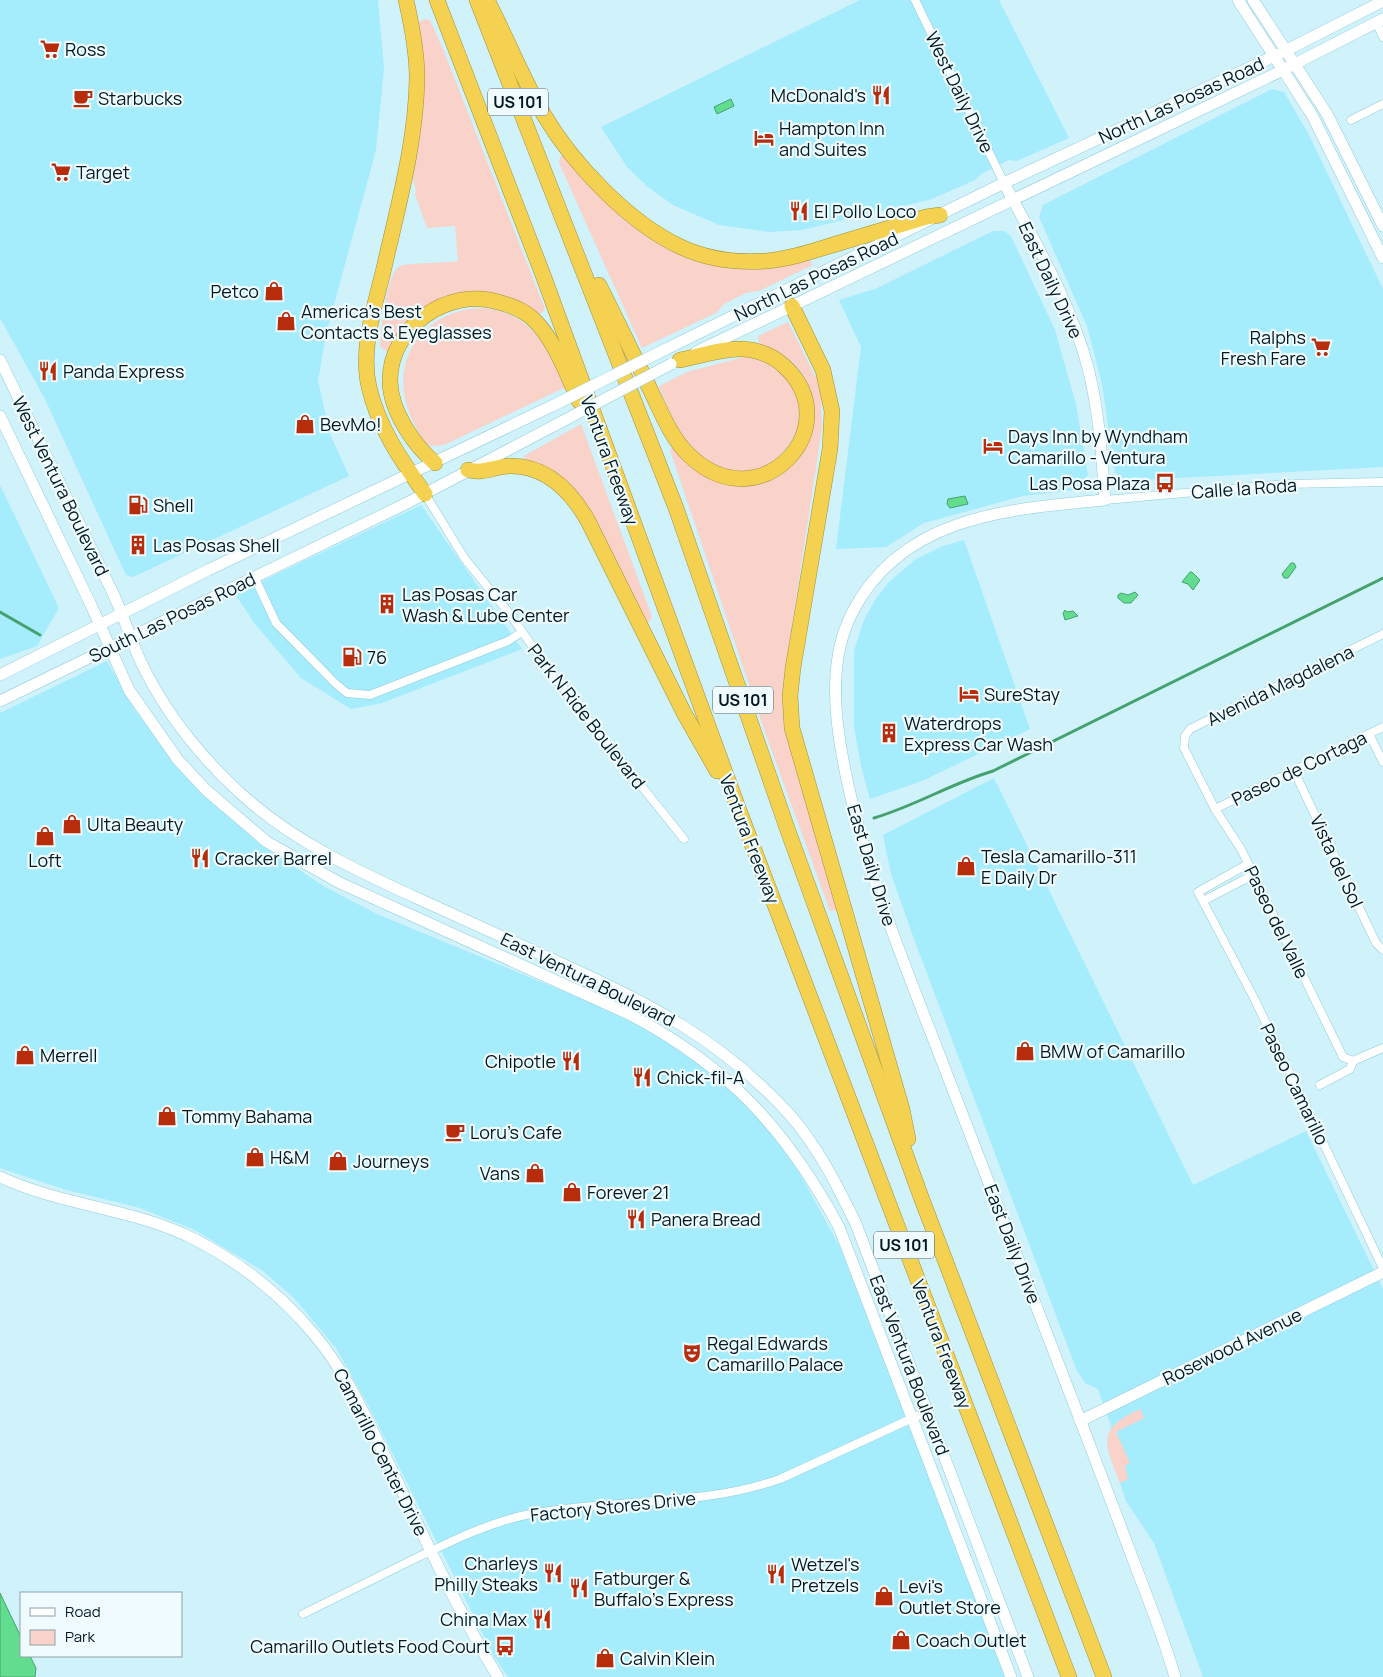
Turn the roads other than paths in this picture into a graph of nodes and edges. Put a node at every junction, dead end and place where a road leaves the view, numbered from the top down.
1 (406, 0) edge
2 (437, 0) edge
3 (477, 0) edge
4 (487, 0) edge
5 (916, 0) edge
6 (1238, 0) edge
7 (1253, 0) edge
8 (1383, 1) edge
9 (1369, 8) junction
10 (1380, 21) edge
11 (1383, 36) edge
12 (1285, 51) junction
13 (1273, 56) junction
14 (1295, 64) junction
15 (1283, 70) junction
16 (1383, 104) edge
17 (1351, 120) dead end
18 (1004, 183) junction
19 (1014, 201) junction
20 (559, 205) junction
21 (940, 215) junction
22 (1383, 226) edge
23 (1383, 258) edge
24 (784, 291) junction
25 (792, 306) junction
26 (0, 360) edge
27 (676, 362) junction
28 (0, 416) edge
29 (435, 463) junction
30 (468, 470) junction
31 (411, 474) junction
32 (1383, 482) edge
33 (425, 494) junction
34 (1105, 500) junction
35 (626, 505) junction
36 (254, 576) junction
37 (123, 613) junction
38 (100, 625) junction
39 (522, 632) junction
40 (1383, 634) edge
41 (131, 636) junction
42 (109, 647) junction
43 (0, 675) edge
44 (0, 701) edge
45 (1383, 727) edge
46 (1369, 734) junction
47 (1184, 742) joint
48 (1383, 762) edge
49 (1294, 771) junction
50 (1215, 809) junction
51 (740, 813) junction
52 (684, 839) dead end
53 (1248, 864) junction
54 (1253, 875) junction
55 (1203, 901) junction
56 (1383, 950) edge
57 (1383, 1048) edge
58 (1353, 1062) junction
59 (1320, 1085) dead end
60 (0, 1177) edge
61 (921, 1197) junction
62 (1383, 1270) edge
63 (928, 1411) junction
64 (913, 1418) junction
65 (1080, 1421) junction
66 (432, 1551) junction
67 (303, 1614) dead end
68 (498, 1677) edge
69 (1011, 1677) edge
70 (1028, 1677) edge
71 (1068, 1677) edge
72 (1104, 1677) edge
73 (1175, 1677) edge

1 - 31 highway
2 - 35 highway, Ventura Freeway / US 101
3 - 20 highway, Ventura Freeway / US 101
4 - 21 highway
5 - 18 street, West Daily Drive
6 - 13 main road
7 - 12 main road
8 - 9 main road, North Las Posas Road
9 - 10 main road
9 - 12 main road, North Las Posas Road
10 - 11 street
10 - 14 main road, North Las Posas Road
12 - 13 main road, North Las Posas Road
12 - 14 main road
13 - 15 main road
13 - 18 main road, North Las Posas Road
14 - 15 main road, North Las Posas Road
14 - 22 main road
15 - 19 main road, North Las Posas Road
15 - 23 main road
16 - 17 street
18 - 19 main road, East Daily Drive
18 - 21 main road, North Las Posas Road
19 - 25 main road, North Las Posas Road
19 - 34 main road, East Daily Drive
20 - 27 highway
20 - 61 highway, Ventura Freeway / US 101
21 - 24 main road, North Las Posas Road
24 - 25 main road
24 - 29 main road, North Las Posas Road, bridge
25 - 27 main road, North Las Posas Road
25 - 61 highway
26 - 37 main road, West Ventura Boulevard
27 - 30 main road, North Las Posas Road, bridge
28 - 38 main road, West Ventura Boulevard
29 - 31 main road, North Las Posas Road
29 - 35 highway
30 - 33 main road, North Las Posas Road
30 - 51 highway
31 - 33 highway
31 - 37 main road, South Las Posas Road
32 - 34 street, Calle la Roda
33 - 36 main road, South Las Posas Road
33 - 39 street, Park N Ride Boulevard
34 - 65 main road, East Daily Drive
35 - 51 highway, Ventura Freeway / US 101
36 - 39 street
36 - 41 main road, South Las Posas Road
37 - 38 main road, South Las Posas Road
37 - 41 main road, West Ventura Boulevard
38 - 42 main road, West Ventura Boulevard
38 - 43 main road, South Las Posas Road
39 - 52 street, Park N Ride Boulevard
40 - 47 street, Avenida Magdalena
41 - 42 main road, South Las Posas Road
41 - 63 main road, East Ventura Boulevard
42 - 44 main road, South Las Posas Road
42 - 64 main road, East Ventura Boulevard
45 - 46 street, Paseo de Cortaga
46 - 48 street
46 - 49 street, Paseo de Cortaga
47 - 50 street, Paseo del Valle
49 - 50 street, Paseo de Cortaga
49 - 56 street, Vista del Sol
50 - 53 street, Paseo del Valle
51 - 71 highway, Ventura Freeway / US 101
53 - 54 street, Paseo del Valle
53 - 55 street, Paseo Camarillo
54 - 55 street
54 - 58 street, Paseo del Valle
55 - 62 street, Paseo Camarillo
57 - 58 street
58 - 59 street
60 - 66 main road, Camarillo Center Drive
61 - 72 highway, Ventura Freeway / US 101
62 - 65 main road, Rosewood Avenue
63 - 64 street, Factory Stores Drive
63 - 70 main road, East Ventura Boulevard
64 - 66 street, Factory Stores Drive
64 - 69 main road, East Ventura Boulevard
65 - 73 main road, East Daily Drive
66 - 67 street, Factory Stores Drive
66 - 68 main road, Camarillo Center Drive

